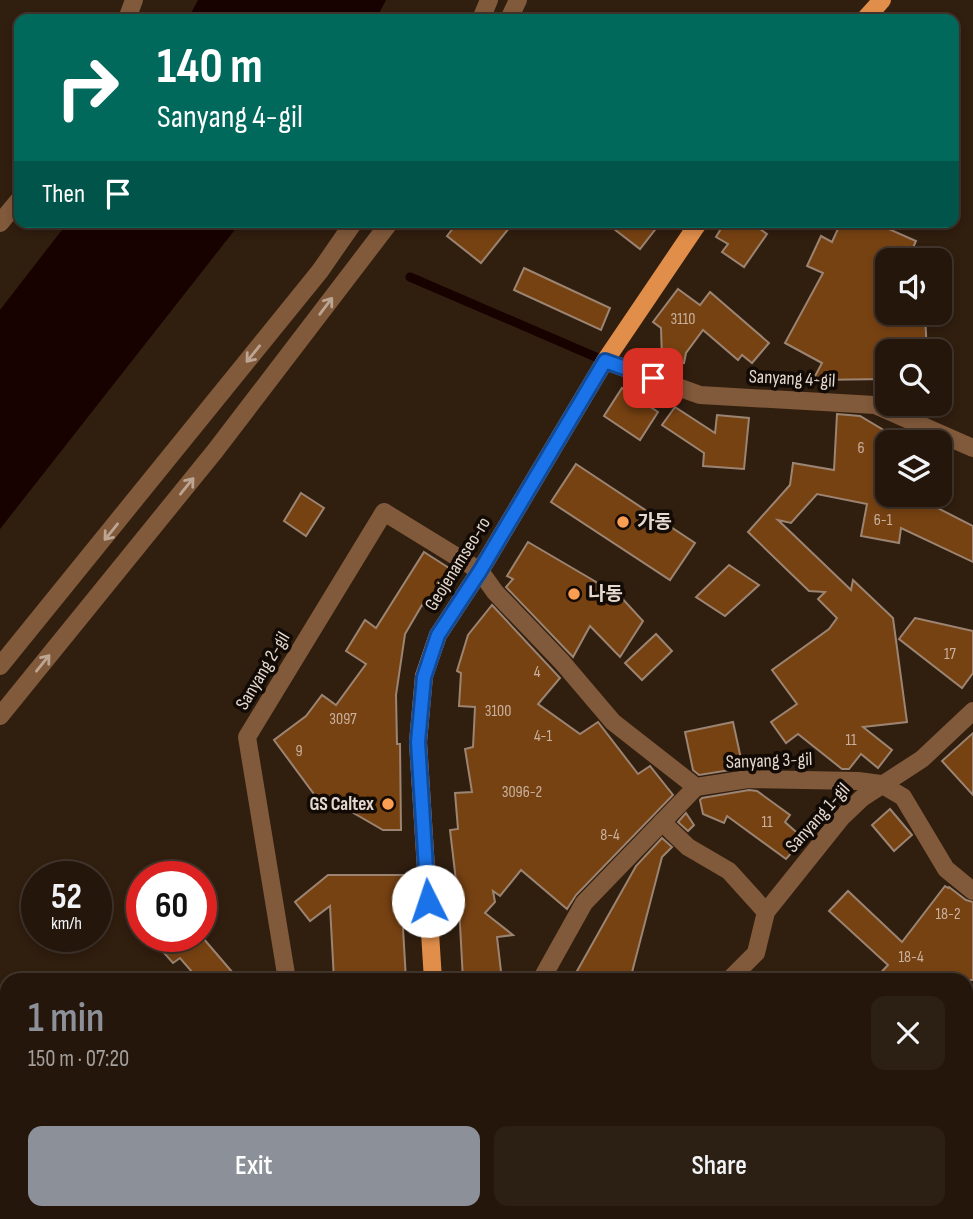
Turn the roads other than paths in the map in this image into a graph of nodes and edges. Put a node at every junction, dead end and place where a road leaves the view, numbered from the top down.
1 (882, 0) edge
2 (869, 14) edge
3 (14, 206) edge
4 (0, 223) edge
5 (350, 228) edge
6 (385, 228) edge
7 (695, 228) edge
8 (605, 361) junction
9 (973, 448) edge
10 (480, 571) junction
11 (0, 666) edge
12 (973, 710) edge
13 (0, 716) edge
14 (881, 784) junction
15 (696, 787) junction
16 (662, 822) junction
17 (973, 891) edge
18 (766, 912) junction
19 (286, 973) edge
20 (433, 973) edge
21 (545, 973) edge
22 (736, 973) edge

1 - 2 main road
3 - 4 street
5 -> 11 street
13 -> 6 street
7 - 8 main road, Geojenamseo-ro
8 - 9 street, Sanyang 4-gil
8 - 10 main road, Geojenamseo-ro
10 - 15 street
10 - 19 street, Sanyang 2-gil
10 - 20 main road, Geojenamseo-ro
12 - 14 street, Sanyang 1-gil
14 - 15 street, Sanyang 3-gil
14 - 17 street
14 - 18 street, Sanyang 1-gil
15 - 16 street
16 - 18 street
16 - 21 street
18 - 22 street, Sanyang 1-gil

